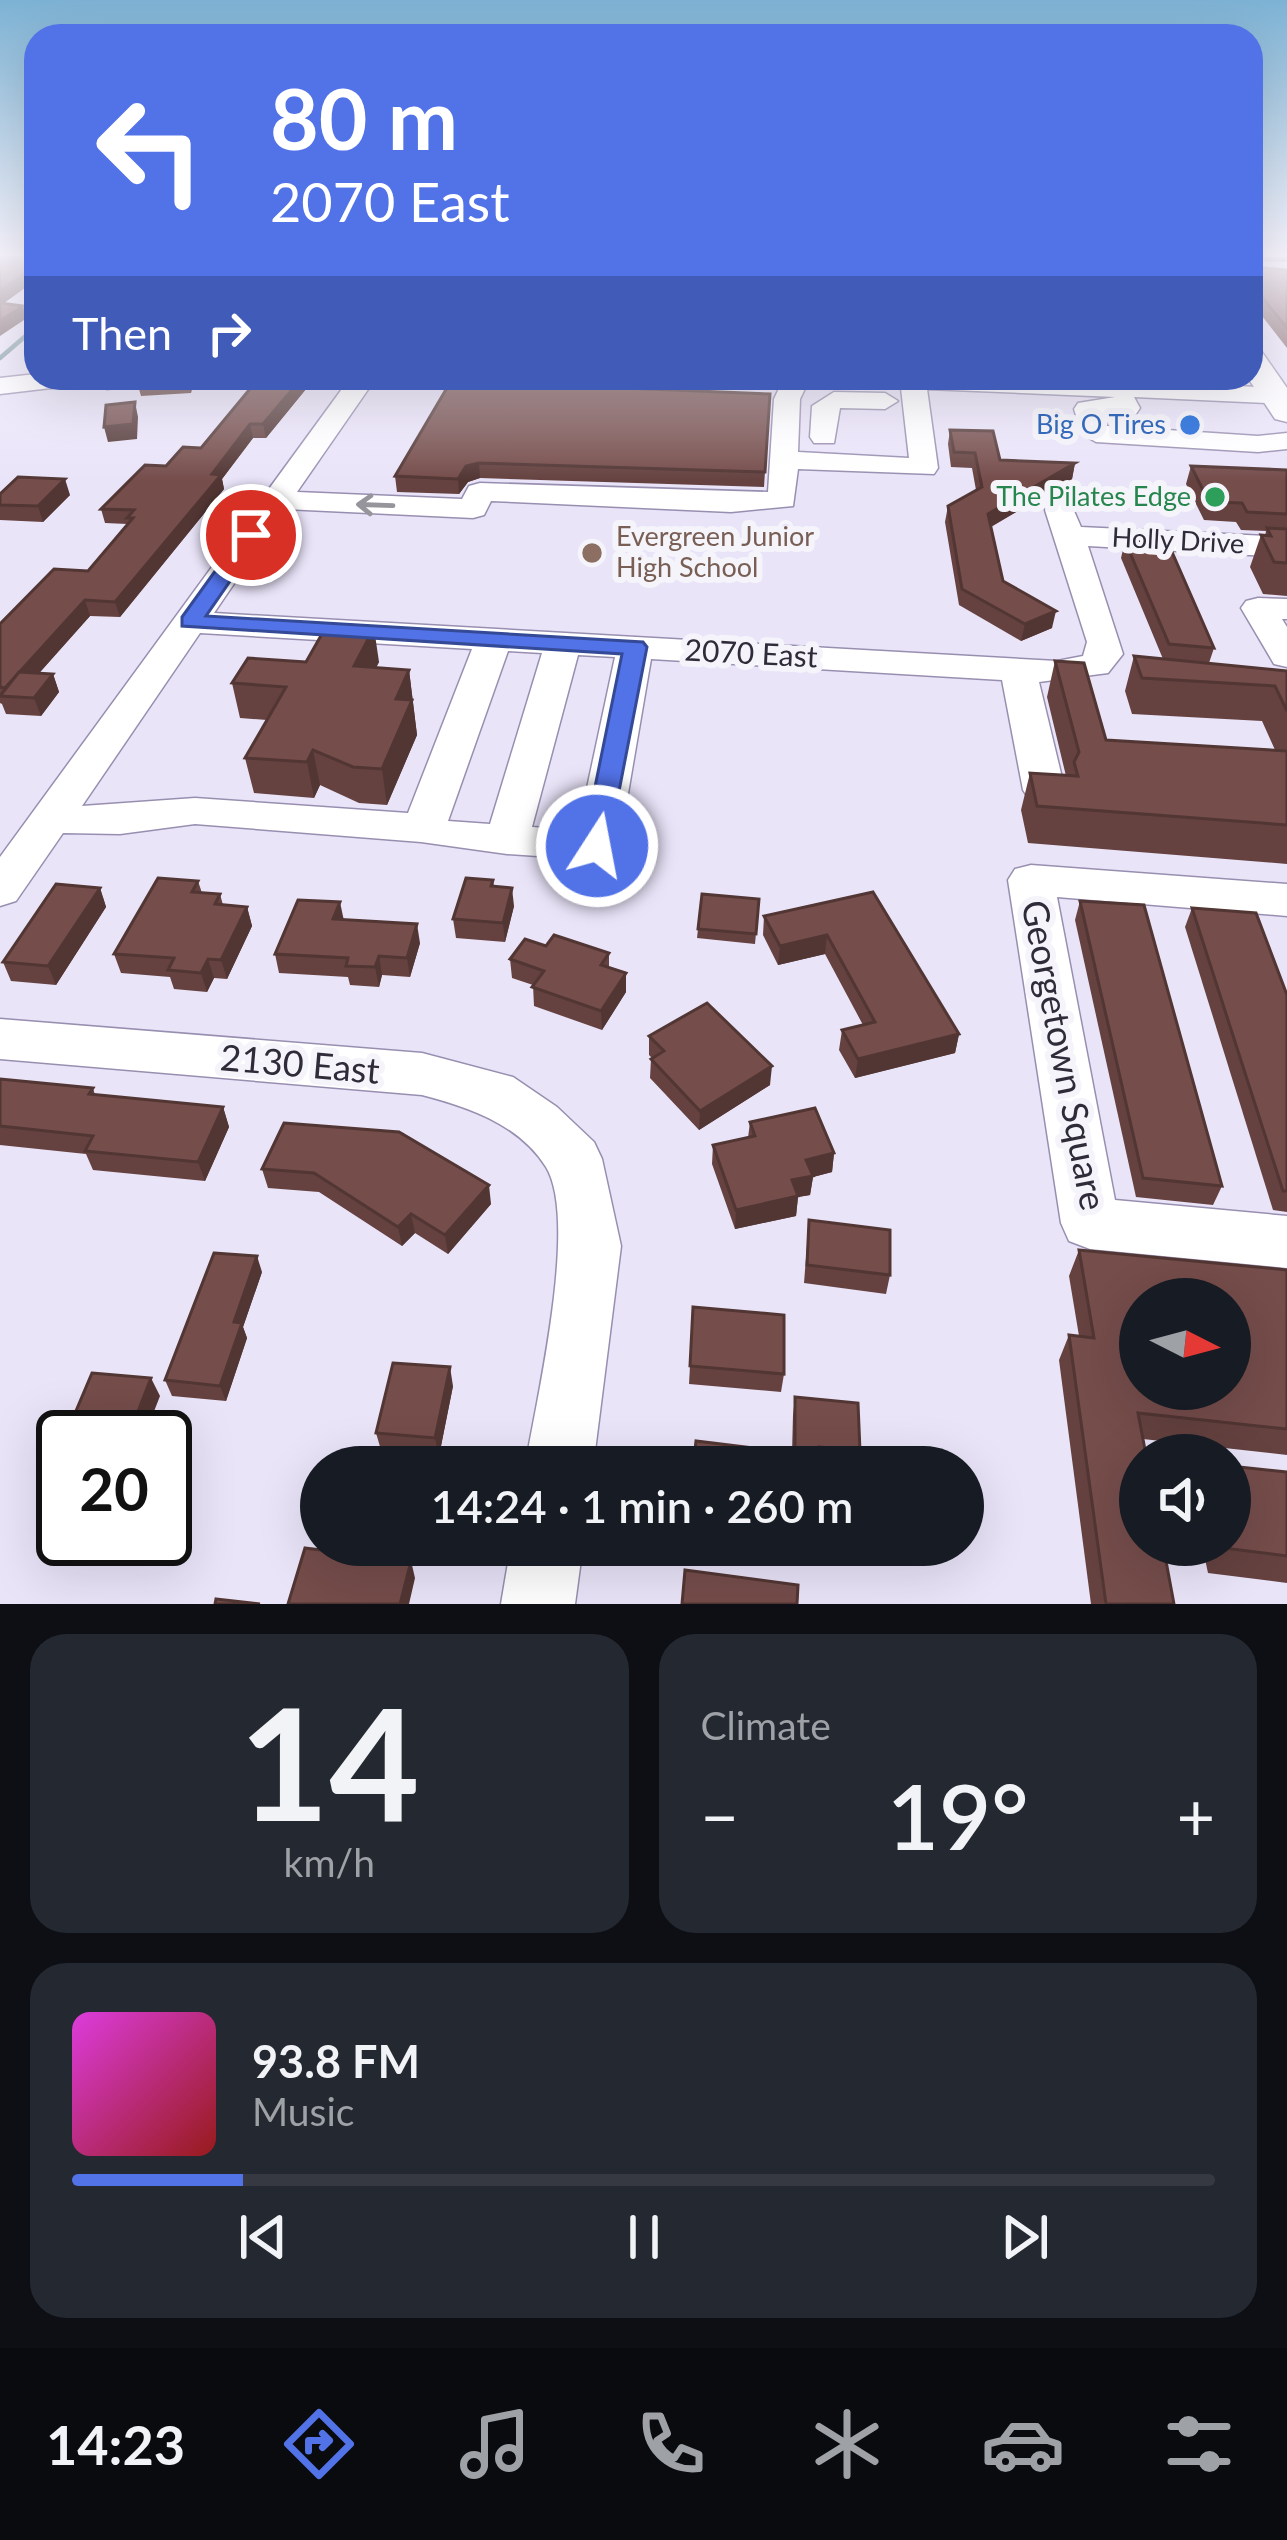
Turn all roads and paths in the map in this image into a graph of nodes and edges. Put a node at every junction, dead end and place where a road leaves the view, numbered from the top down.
1 (113, 390) edge
2 (354, 390) edge
3 (791, 390) edge
4 (865, 390) edge
5 (1023, 390) edge
6 (1126, 391) edge
7 (1265, 413) edge
8 (112, 416) edge
9 (919, 423) edge
10 (825, 428) junction
11 (791, 466) junction
12 (276, 500) junction
13 (1287, 547) edge
14 (1287, 609) edge
15 (190, 622) junction
16 (494, 639) junction
17 (563, 643) junction
18 (635, 647) junction
19 (1095, 665) junction
20 (1018, 670) junction
21 (1138, 676) edge
22 (1279, 676) edge
23 (1044, 790) edge
24 (51, 819) junction
25 (424, 828) junction
26 (507, 840) junction
27 (0, 890) edge
28 (1287, 900) edge
29 (0, 1039) edge
30 (1287, 1242) edge
31 (562, 1446) edge
32 (544, 1566) edge
33 (538, 1604) edge

1 - 8 street
2 - 12 street
3 - 11 street
4 - 9 street
5 - 9 street
6 - 7 street
6 - 7 street
9 - 10 street
9 - 10 street
9 - 11 street
10 - 11 street
11 -> 12 street
12 - 15 street
13 - 19 street, Holly Drive
14 - 22 street
15 - 16 street, 2070 East
15 - 24 street
16 - 17 street, 2070 East
16 - 25 street
17 - 18 street, 2070 East
17 - 26 street
18 - 20 street, 2070 East
18 - 26 street
19 - 20 street, 2070 East
19 - 21 street
20 - 23 street
24 - 25 street
24 - 27 street
25 - 26 street
28 - 30 street, Georgetown Square
29 - 31 street, 2130 East
32 - 33 street

